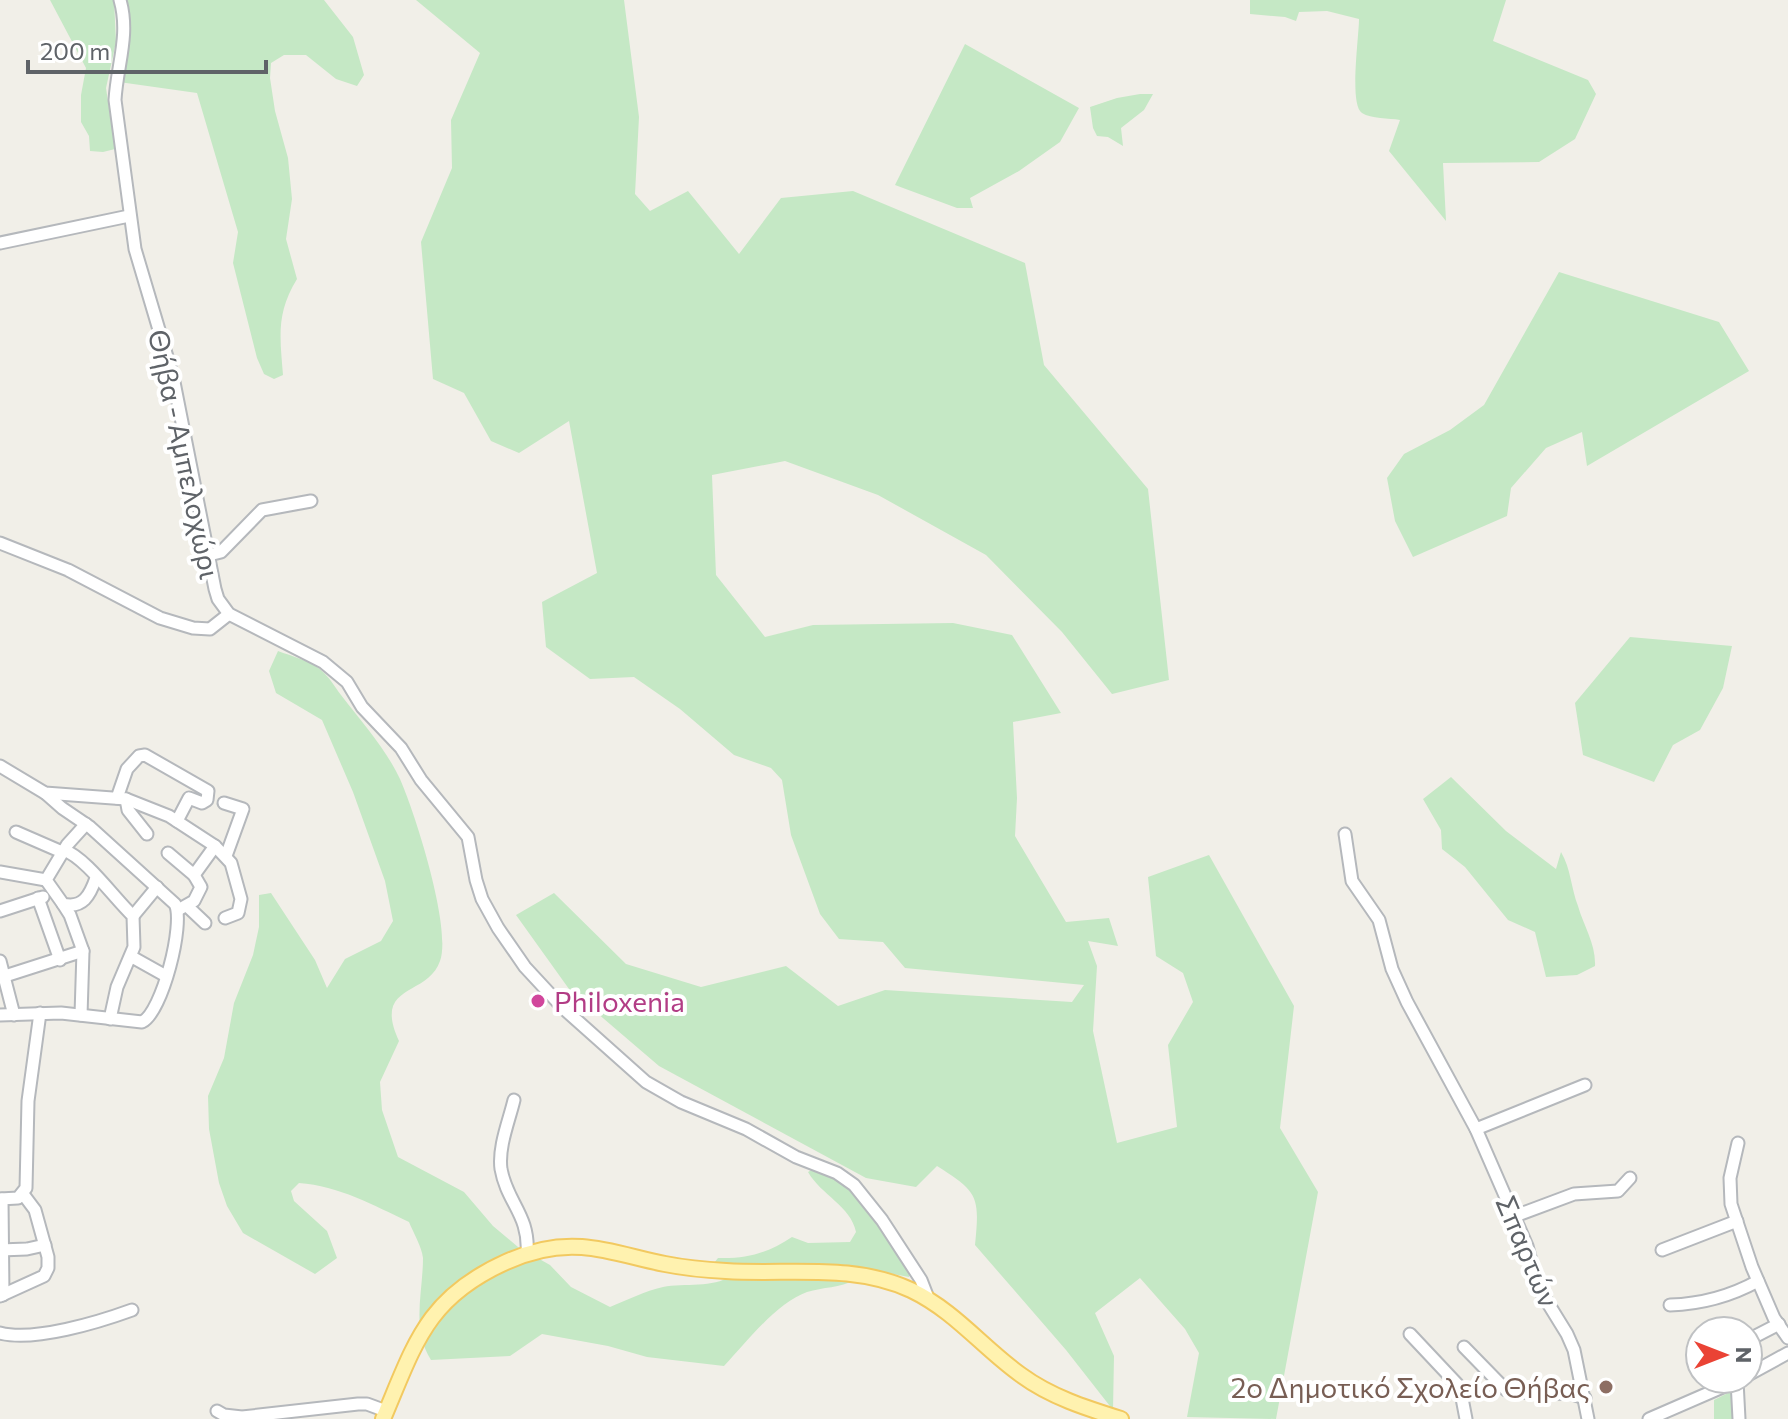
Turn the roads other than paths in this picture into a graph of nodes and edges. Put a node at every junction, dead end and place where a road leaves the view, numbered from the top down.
1 (120, 0) edge
2 (129, 216) junction
3 (0, 243) edge
4 (311, 501) dead end
5 (0, 543) edge
6 (209, 555) junction
7 (229, 614) junction
8 (0, 766) edge
9 (45, 793) junction
10 (121, 799) junction
11 (224, 803) dead end
12 (177, 821) junction
13 (86, 824) junction
14 (16, 832) dead end
15 (147, 834) dead end
16 (1345, 834) dead end
17 (215, 846) junction
18 (63, 851) junction
19 (168, 853) dead end
20 (226, 856) junction
21 (0, 872) edge
22 (194, 875) junction
23 (96, 878) junction
24 (46, 880) junction
25 (157, 887) junction
26 (38, 898) junction
27 (59, 900) junction
28 (183, 908) junction
29 (0, 911) edge
30 (133, 916) junction
31 (225, 918) dead end
32 (205, 923) dead end
33 (83, 951) junction
34 (132, 957) junction
35 (60, 960) junction
36 (0, 961) edge
37 (5, 976) junction
38 (166, 976) junction
39 (40, 1013) junction
40 (0, 1015) edge
41 (14, 1015) junction
42 (81, 1015) junction
43 (110, 1019) junction
44 (1585, 1085) dead end
45 (514, 1100) dead end
46 (1476, 1129) junction
47 (1738, 1143) dead end
48 (1630, 1178) dead end
49 (23, 1194) junction
50 (1, 1199) edge
51 (1515, 1216) junction
52 (1737, 1221) junction
53 (525, 1226) junction
54 (45, 1245) junction
55 (548, 1248) junction
56 (1, 1250) edge
57 (1662, 1250) dead end
58 (527, 1254) junction
59 (1758, 1281) junction
60 (2, 1296) edge
61 (928, 1298) junction
62 (1670, 1305) dead end
63 (132, 1310) dead end
64 (1779, 1324) junction
65 (1764, 1332) edge
66 (0, 1333) edge
67 (1410, 1334) dead end
68 (1788, 1338) edge
69 (1464, 1347) dead end
70 (1788, 1353) edge
71 (1764, 1366) edge
72 (1703, 1395) edge
73 (1741, 1395) edge
74 (1585, 1398) junction
75 (217, 1411) dead end
76 (385, 1415) edge
77 (1119, 1419) edge
78 (1466, 1419) edge
79 (1588, 1419) edge
80 (1649, 1419) edge
81 (1739, 1419) edge

1 - 2 street, Θήβα - Αμπελοχώρι
2 - 3 street
2 - 6 street, Θήβα - Αμπελοχώρι
4 - 6 street
5 - 7 street
6 - 7 street, Θήβα - Αμπελοχώρι
7 - 61 street, Θήβα - Αμπελοχώρι
8 - 9 street
9 - 10 street
9 - 13 street
10 - 12 street
10 - 12 street
10 - 15 street
11 - 20 street
12 - 17 street
13 - 18 street
13 - 25 street
14 - 18 street
16 - 46 street, Σπαρτών
17 - 20 street
17 - 22 street
18 - 23 street
18 - 24 street
19 - 22 street
20 - 31 street
21 - 24 street
22 - 28 street
23 - 27 street
23 - 30 street
24 - 27 street
25 - 28 street
25 - 30 street
26 - 27 street
26 - 29 street
26 - 35 street
27 - 33 street
28 - 32 street
28 - 38 street
30 - 34 street
33 - 35 street
33 - 42 street
34 - 38 street
34 - 43 street
35 - 37 street
36 - 37 street
37 - 41 street
38 - 43 street
39 - 41 street
39 - 42 street
39 - 49 street
40 - 41 street
42 - 43 street
44 - 46 street
45 - 53 street
46 - 51 street, Σπαρτών
47 - 52 street
48 - 51 street
49 - 50 street
49 - 54 street
50 - 56 street
51 - 74 street, Σπαρτών
52 - 57 street
52 - 59 street
53 - 55 street
53 - 58 street
54 - 56 street
54 - 60 street
55 - 58 main road
55 - 61 main road
56 - 60 street
58 - 76 main road
59 - 62 street
59 - 64 street
61 - 77 main road
63 - 66 street
64 - 65 street
64 - 68 street
67 - 78 street
69 - 74 street
70 - 71 street
72 - 80 street
73 - 81 street
74 - 79 street, Σπαρτών
75 - 76 street

